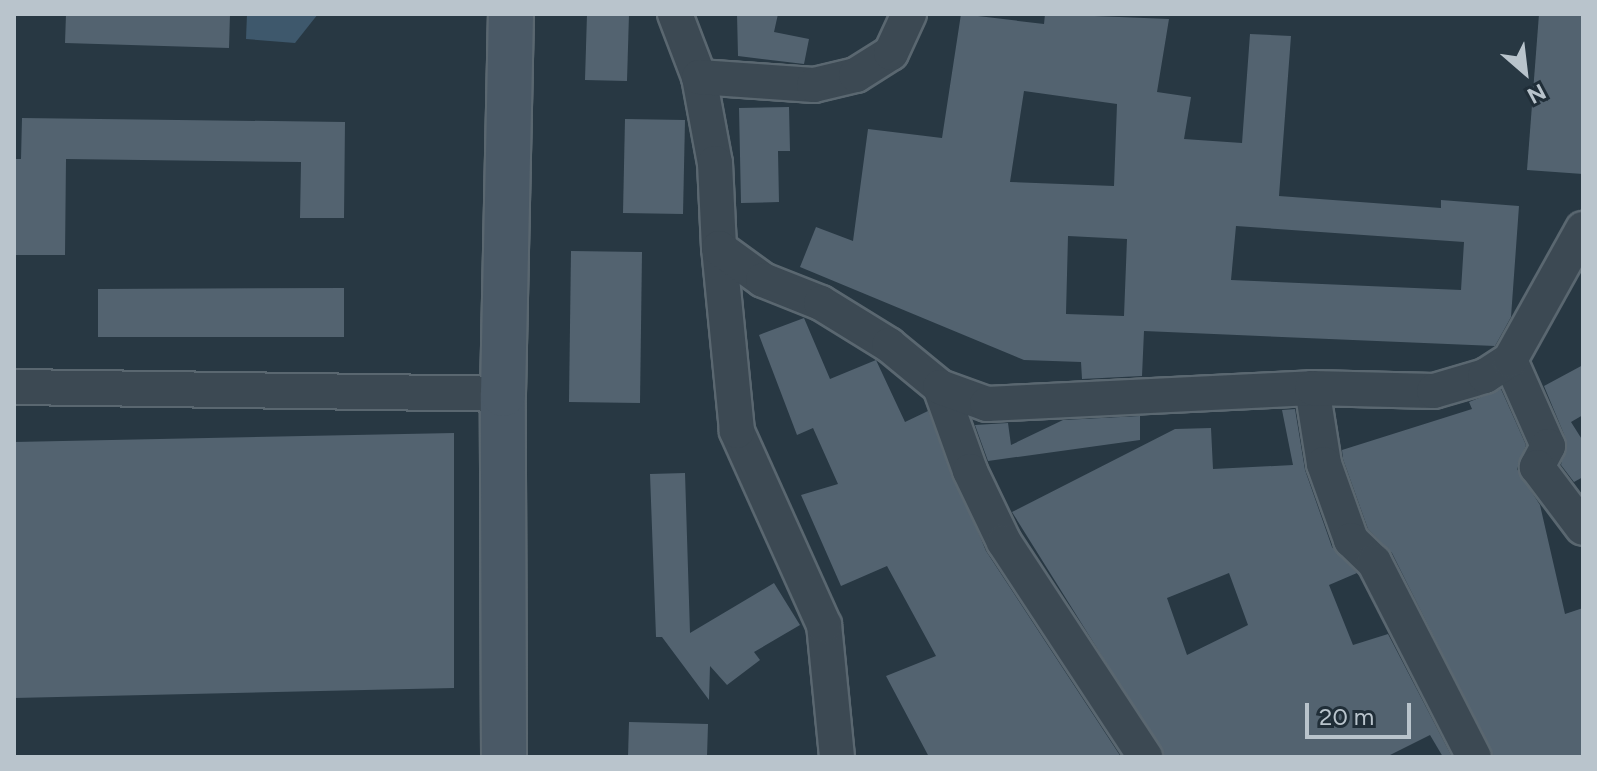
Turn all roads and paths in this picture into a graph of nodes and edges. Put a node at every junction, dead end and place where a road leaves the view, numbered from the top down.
1 (511, 14) edge
2 (675, 14) edge
3 (909, 14) edge
4 (699, 77) junction
5 (1583, 229) edge
6 (719, 248) junction
7 (1510, 360) junction
8 (14, 387) edge
9 (940, 387) junction
10 (1312, 388) junction
11 (503, 394) junction
12 (1583, 528) edge
13 (504, 757) edge
14 (837, 757) edge
15 (1145, 757) edge
16 (1474, 757) edge

1 - 11 street
2 - 4 street
3 - 4 street
4 - 6 street
5 - 7 street
6 - 9 street
6 - 14 street
7 - 10 street
7 - 12 street
8 - 11 street
9 - 10 street
9 - 15 street
10 - 16 street
11 - 13 street

